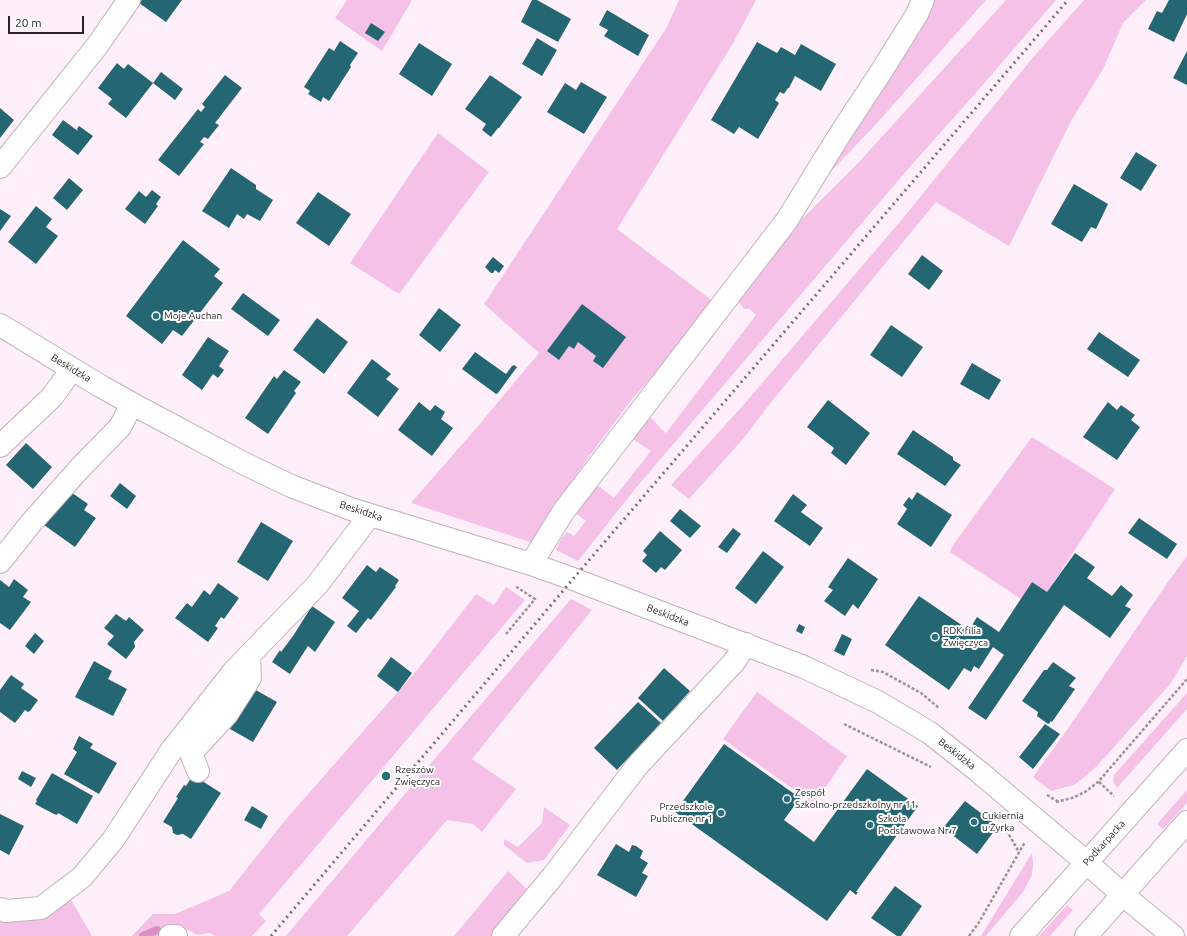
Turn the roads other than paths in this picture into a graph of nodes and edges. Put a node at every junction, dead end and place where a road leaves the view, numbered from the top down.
1 (129, 0) edge
2 (922, 0) edge
3 (0, 166) edge
4 (0, 324) edge
5 (72, 369) junction
6 (132, 404) junction
7 (0, 446) edge
8 (370, 515) junction
9 (0, 562) edge
10 (531, 564) junction
11 (746, 644) junction
12 (249, 656) junction
13 (1187, 750) edge
14 (198, 771) dead end
15 (1187, 822) edge
16 (1086, 862) junction
17 (1123, 895) junction
18 (0, 909) edge
19 (170, 936) edge
20 (176, 936) edge
21 (504, 936) edge
22 (1021, 936) edge
23 (1086, 936) edge
24 (1173, 936) edge

1 - 3 main road
2 - 10 main road
4 - 5 main road, Beskidzka
5 - 6 main road, Beskidzka
5 - 7 main road
6 - 8 main road, Beskidzka
6 - 9 main road
8 - 10 main road, Beskidzka
8 - 12 main road
10 - 11 main road, Beskidzka
11 - 16 main road, Beskidzka
11 - 21 main road
12 - 14 main road
12 - 18 main road
13 - 16 main road, Podkarpacka
15 - 17 main road
16 - 17 main road, Beskidzka
16 - 22 main road, Podkarpacka
17 - 23 main road
17 - 24 main road, Beskidzka
19 - 20 main road

